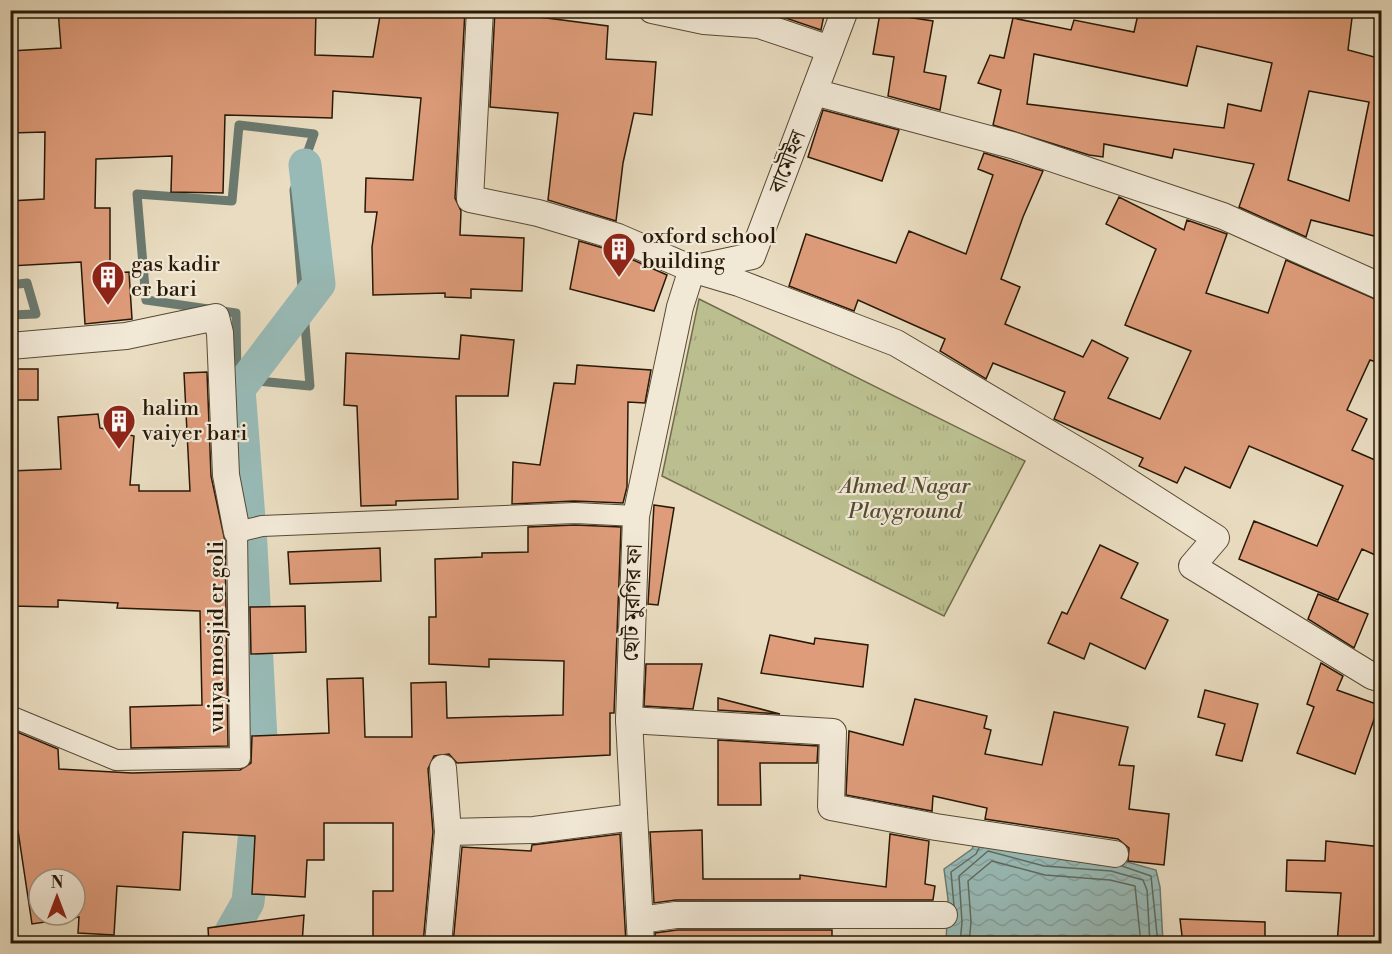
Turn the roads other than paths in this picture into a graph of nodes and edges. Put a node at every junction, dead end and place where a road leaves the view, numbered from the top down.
1 (480, 10) edge
2 (652, 10) edge
3 (845, 10) edge
4 (830, 49) junction
5 (814, 92) junction
6 (692, 269) junction
7 (1382, 287) edge
8 (10, 346) edge
9 (636, 516) junction
10 (237, 532) junction
11 (1382, 679) edge
12 (10, 716) edge
13 (629, 720) junction
14 (443, 768) dead end
15 (634, 817) junction
16 (448, 832) junction
17 (1115, 854) dead end
18 (944, 915) dead end
19 (641, 932) edge
20 (438, 944) edge

1 - 6 street
2 - 4 street
3 - 4 street, বামৌইল
4 - 5 street, বামৌইল
5 - 6 street, বামৌইল
5 - 7 street
6 - 9 street, ছোট মুরগির ফা
6 - 11 street
8 - 10 street
9 - 10 street, vuiya mosjid er goli
9 - 13 street, ছোট মুরগির ফা
10 - 12 street, vuiya mosjid er goli
13 - 15 street, ছোট মুরগির ফা
13 - 17 street
14 - 16 street
15 - 16 street
15 - 19 street, ছোট মুরগির ফা
16 - 20 street
18 - 19 street

